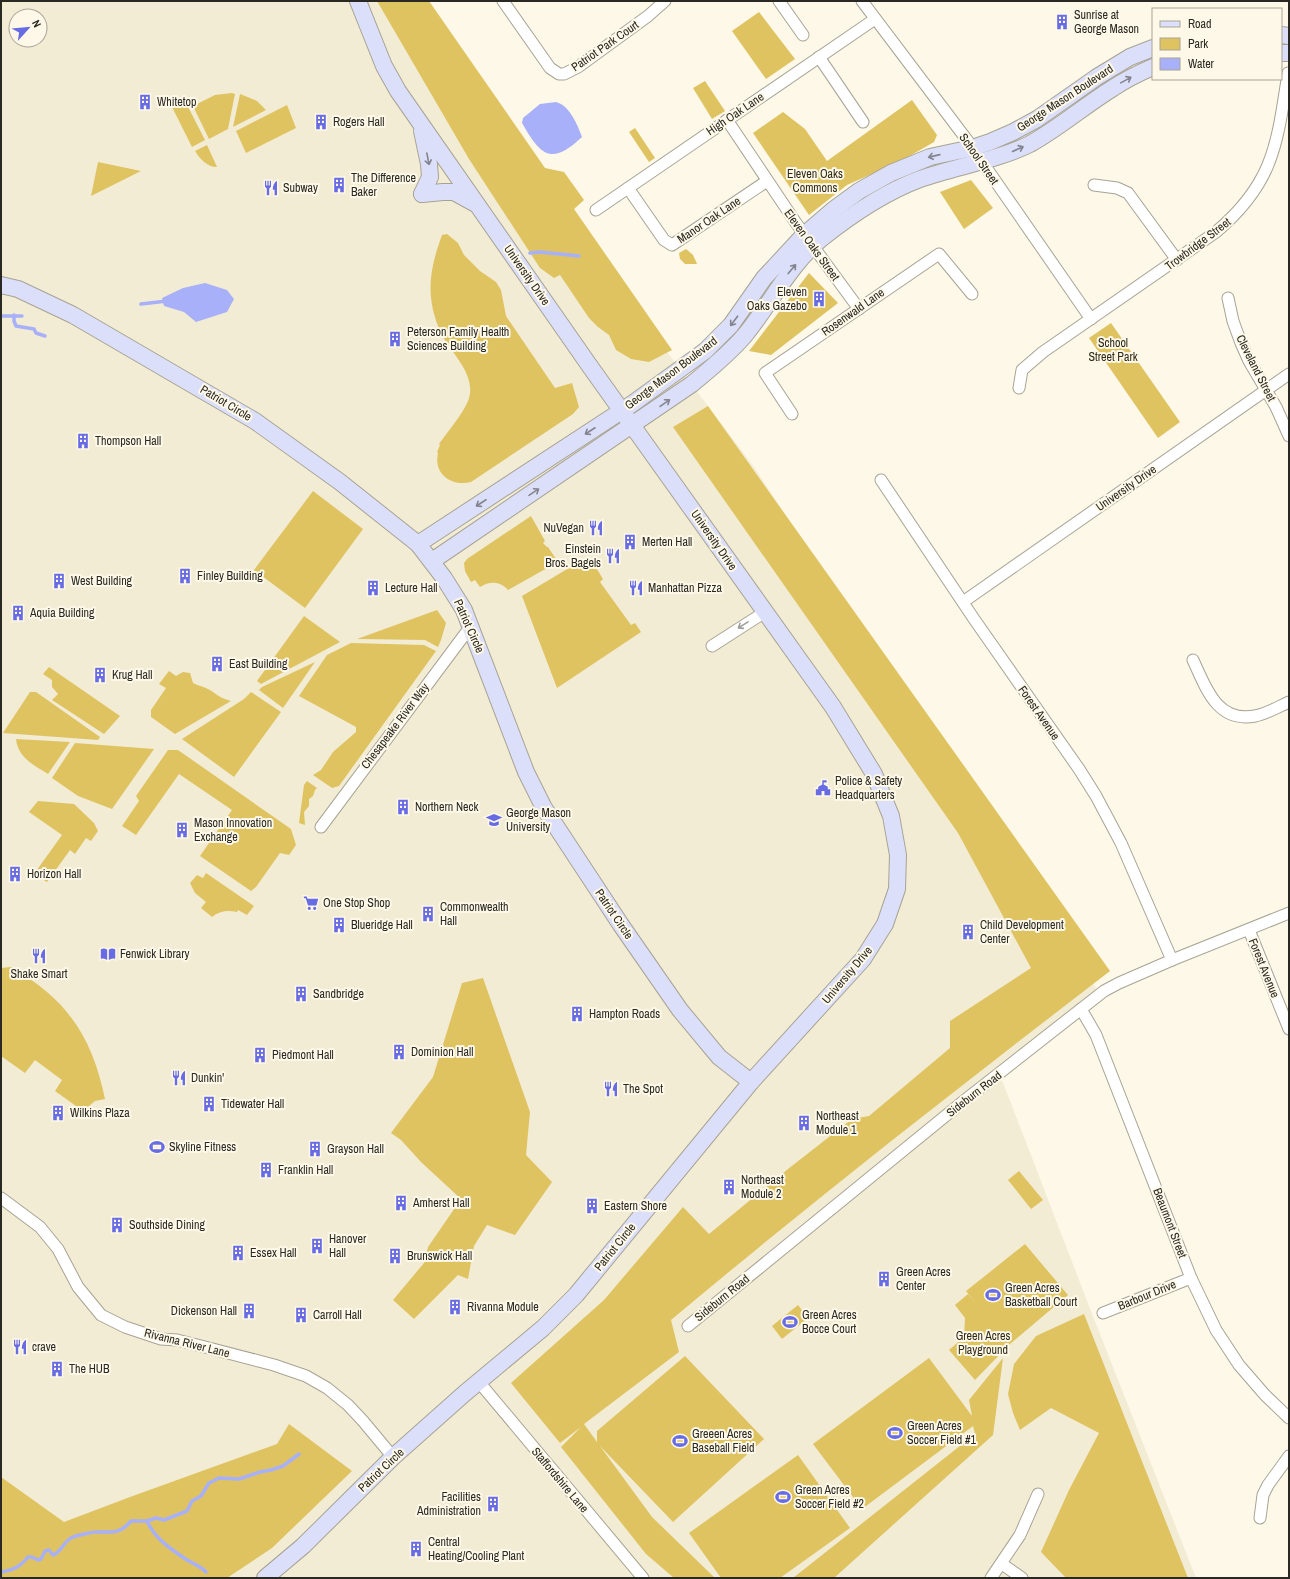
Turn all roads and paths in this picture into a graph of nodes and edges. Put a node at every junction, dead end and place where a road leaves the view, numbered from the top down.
1 (358, 1) edge
2 (503, 1) edge
3 (665, 1) edge
4 (779, 1) edge
5 (862, 1) edge
6 (875, 19) junction
7 (803, 35) dead end
8 (1152, 48) edge
9 (819, 57) junction
10 (1152, 67) edge
11 (1288, 73) edge
12 (727, 120) junction
13 (863, 122) dead end
14 (420, 123) junction
15 (972, 148) junction
16 (982, 162) junction
17 (767, 181) junction
18 (1094, 185) dead end
19 (628, 188) junction
20 (478, 206) junction
21 (596, 210) dead end
22 (809, 241) junction
23 (1177, 260) junction
24 (1, 285) edge
25 (972, 294) dead end
26 (1228, 298) dead end
27 (859, 309) junction
28 (1091, 320) junction
29 (1289, 374) edge
30 (1019, 388) dead end
31 (1266, 390) junction
32 (622, 410) junction
33 (792, 414) dead end
34 (633, 424) junction
35 (1289, 436) edge
36 (881, 480) dead end
37 (418, 544) junction
38 (432, 561) junction
39 (963, 602) junction
40 (765, 612) junction
41 (471, 626) junction
42 (712, 646) dead end
43 (1192, 660) dead end
44 (1289, 702) edge
45 (321, 827) dead end
46 (1289, 913) edge
47 (1249, 930) junction
48 (1172, 960) junction
49 (1081, 1009) junction
50 (1289, 1029) edge
51 (751, 1082) junction
52 (1, 1198) edge
53 (1191, 1278) junction
54 (1103, 1313) dead end
55 (688, 1326) dead end
56 (479, 1382) junction
57 (1289, 1418) edge
58 (1289, 1456) edge
59 (393, 1458) junction
60 (1038, 1494) dead end
61 (1260, 1518) dead end
62 (1002, 1564) junction
63 (265, 1578) edge
64 (643, 1578) edge
65 (992, 1578) edge
66 (1022, 1578) edge

1 - 14 street, University Drive
2 - 3 street, Patriot Park Court
4 - 7 street
5 - 6 street, School Street
6 - 9 street, High Oak Lane
6 - 15 street, School Street
8 - 15 street, George Mason Boulevard
9 - 12 street, High Oak Lane
9 - 13 street
16 -> 10 street, George Mason Boulevard
11 - 23 street, Trowbridge Street
12 - 17 street, Eleven Oaks Street
12 - 19 street, High Oak Lane
14 - 20 street, University Drive
14 -> 20 street
15 - 16 street, School Street
15 -> 22 street, George Mason Boulevard
16 - 22 street, George Mason Boulevard
16 - 28 street, School Street
17 - 19 street, Manor Oak Lane
17 - 22 street, Eleven Oaks Street
18 - 23 street
19 - 21 street, High Oak Lane
20 - 32 street, University Drive
22 - 27 street, Eleven Oaks Street
22 -> 32 street, George Mason Boulevard
34 -> 22 street, George Mason Boulevard
23 - 28 street, Trowbridge Street
24 - 37 street, Patriot Circle
25 - 27 street, Rosenwald Lane
26 - 31 street, Cleveland Street
27 - 33 street, Rosenwald Lane
28 - 30 street, Trowbridge Street
29 - 31 street, University Drive
31 - 35 street, Cleveland Street
31 - 39 street, University Drive
32 - 34 street, University Drive
32 -> 37 street, George Mason Boulevard
38 -> 34 street, George Mason Boulevard
34 - 40 street, University Drive
36 - 39 street, Forest Avenue
37 - 38 street, Patriot Circle
38 - 41 street, Patriot Circle
39 - 48 street, Forest Avenue
40 -> 42 street
40 - 51 street, University Drive
41 - 45 street, Chesapeake River Way
41 - 51 street, Patriot Circle
43 - 44 street
46 - 47 street, Sideburn Road
47 - 48 street, Sideburn Road
47 - 50 street, Forest Avenue
48 - 49 street, Sideburn Road
49 - 53 street, Beaumont Street
49 - 55 street, Sideburn Road
51 - 56 street, Patriot Circle
52 - 59 street, Rivanna River Lane
53 - 54 street, Barbour Drive
53 - 57 street, Beaumont Street
56 - 59 street, Patriot Circle
56 - 64 street, Staffordshire Lane
58 - 61 street
59 - 63 street, Patriot Circle
60 - 62 street
62 - 65 street
62 - 66 street

